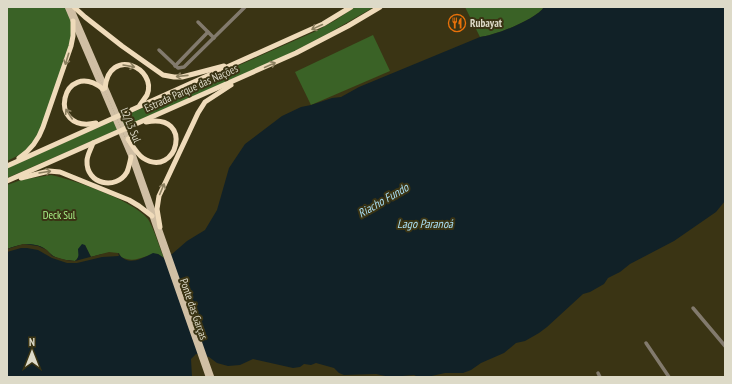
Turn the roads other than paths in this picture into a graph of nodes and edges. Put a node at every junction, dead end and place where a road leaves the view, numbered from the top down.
1 (67, 7) edge
2 (71, 7) edge
3 (74, 7) edge
4 (245, 7) edge
5 (350, 7) edge
6 (380, 7) edge
7 (72, 21) junction
8 (198, 22) dead end
9 (208, 32) junction
10 (214, 38) junction
11 (159, 50) dead end
12 (233, 65) junction
13 (175, 66) junction
14 (248, 74) junction
15 (104, 89) junction
16 (138, 106) junction
17 (105, 121) junction
18 (130, 126) junction
19 (128, 139) junction
20 (93, 143) junction
21 (131, 157) junction
22 (7, 165) edge
23 (7, 181) edge
24 (152, 216) junction
25 (160, 227) junction
26 (163, 247) joint
27 (169, 252) joint
28 (693, 308) dead end
29 (646, 343) dead end
30 (725, 346) edge
31 (207, 368) junction
32 (208, 377) edge
33 (212, 377) edge
34 (669, 377) edge

1 - 7 main road, L2/L3 Sul
2 - 15 main road, L2/L3 Sul
12 -> 3 highway
4 - 10 street
5 -> 12 highway, Estrada Parque das Nações
14 -> 6 highway, Estrada Parque das Nações
7 - 15 main road, L2/L3 Sul
7 -> 22 highway
8 - 9 street
9 - 10 street
9 - 13 street
10 - 13 street
11 - 13 street
12 - 16 highway, Estrada Parque das Nações
14 - 18 highway, Estrada Parque das Nações
25 -> 14 highway
15 -> 16 highway
17 -> 15 highway
15 - 19 main road, L2/L3 Sul
15 - 21 main road, L2/L3 Sul
16 - 17 highway, Estrada Parque das Nações
17 - 22 highway, Estrada Parque das Nações
18 - 19 highway
18 - 20 highway, Estrada Parque das Nações
19 - 25 main road, L2/L3 Sul
20 - 21 highway
20 - 23 highway, Estrada Parque das Nações
21 - 24 main road, L2/L3 Sul
23 -> 24 highway
24 - 26 main road, L2/L3 Sul
25 - 27 main road, L2/L3 Sul
26 - 31 main road, Ponte das Garças
27 - 31 main road, Ponte das Garças
28 - 30 street
29 - 34 street
31 - 32 main road, Ponte das Garças
31 - 33 main road, Ponte das Garças

